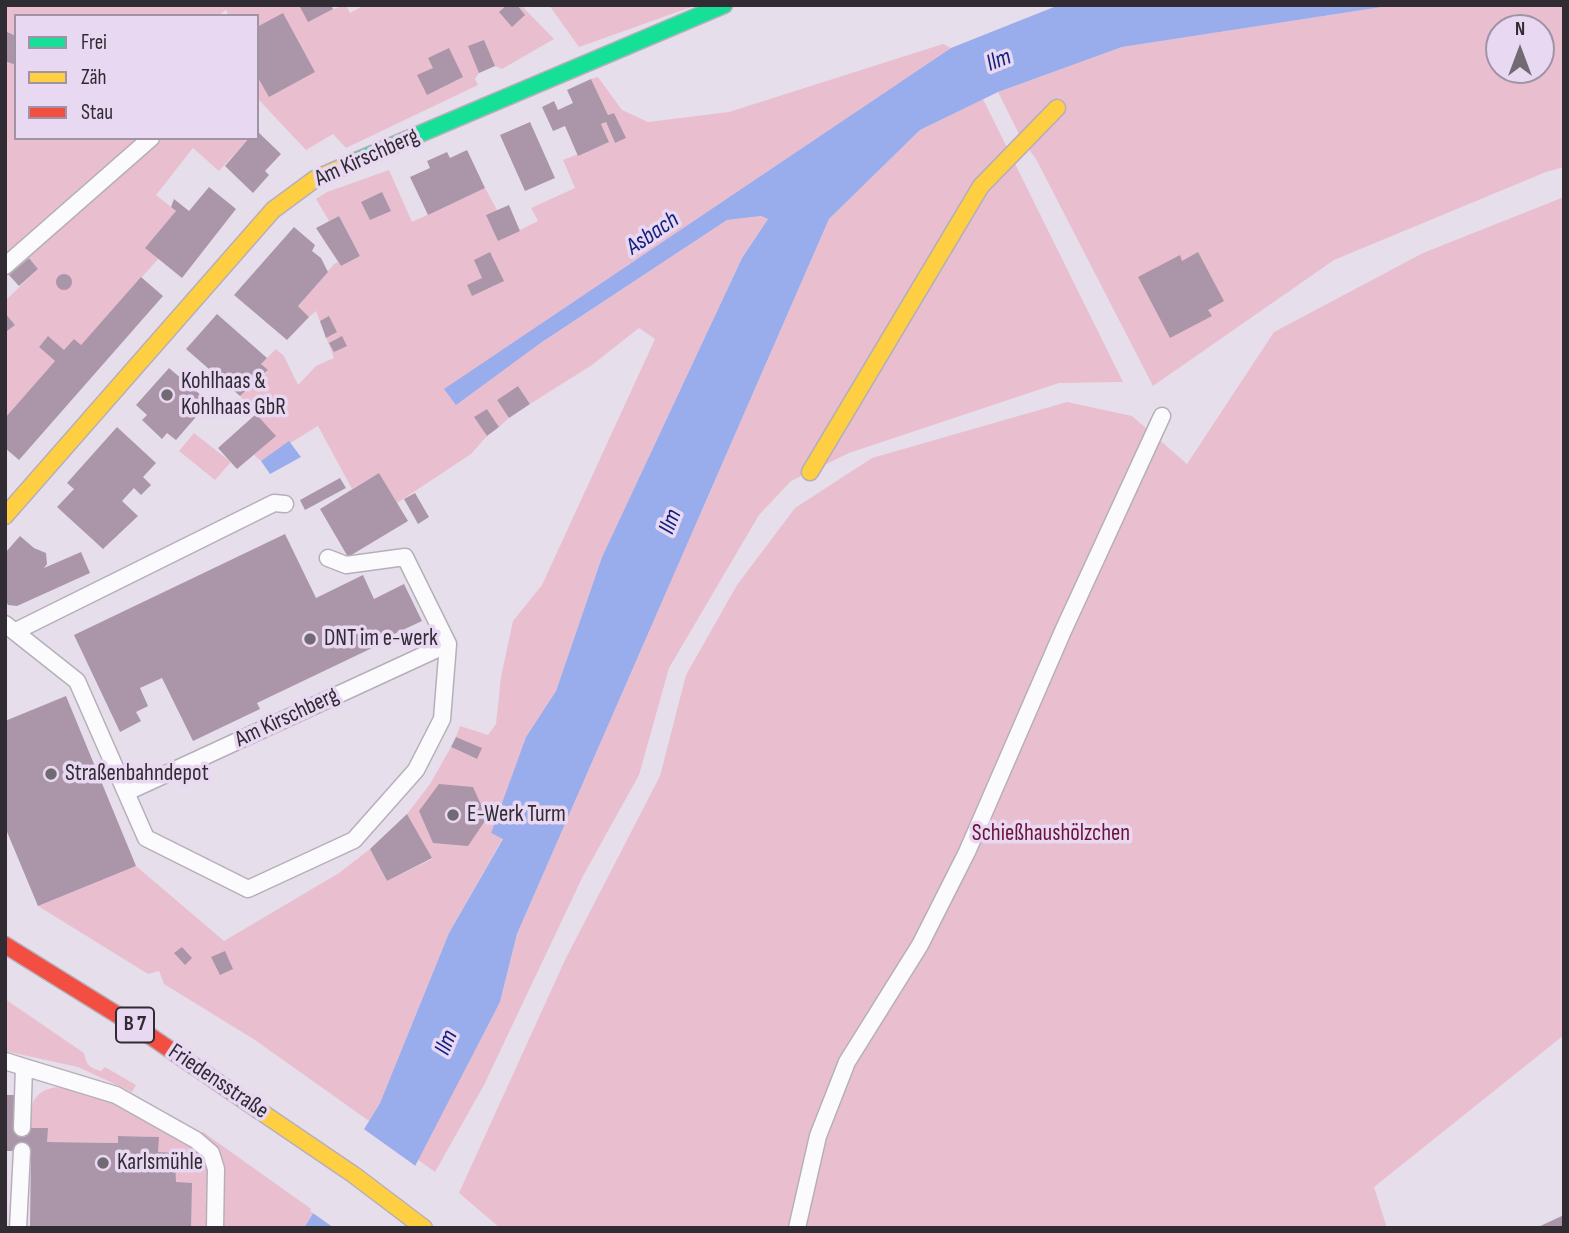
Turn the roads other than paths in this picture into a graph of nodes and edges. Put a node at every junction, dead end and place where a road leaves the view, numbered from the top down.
1 (724, 5) edge
2 (1057, 108) dead end
3 (149, 140) edge
4 (5, 266) edge
5 (1162, 416) dead end
6 (810, 472) dead end
7 (285, 504) dead end
8 (5, 516) edge
9 (328, 558) dead end
10 (11, 628) edge
11 (448, 644) junction
12 (127, 792) junction
13 (5, 945) edge
14 (5, 1061) edge
15 (24, 1067) junction
16 (22, 1128) dead end
17 (22, 1151) dead end
18 (18, 1228) edge
19 (215, 1228) edge
20 (424, 1228) edge
21 (797, 1228) edge

1 - 8 street, Am Kirschberg
2 - 6 street
3 - 4 lane
5 - 21 lane
7 - 10 lane
9 - 11 lane
10 - 12 lane
11 - 12 lane, Am Kirschberg
11 - 12 lane
13 - 20 street, Friedensstraße / B 7
14 - 15 lane
15 - 16 lane
15 - 19 lane
17 - 18 lane

